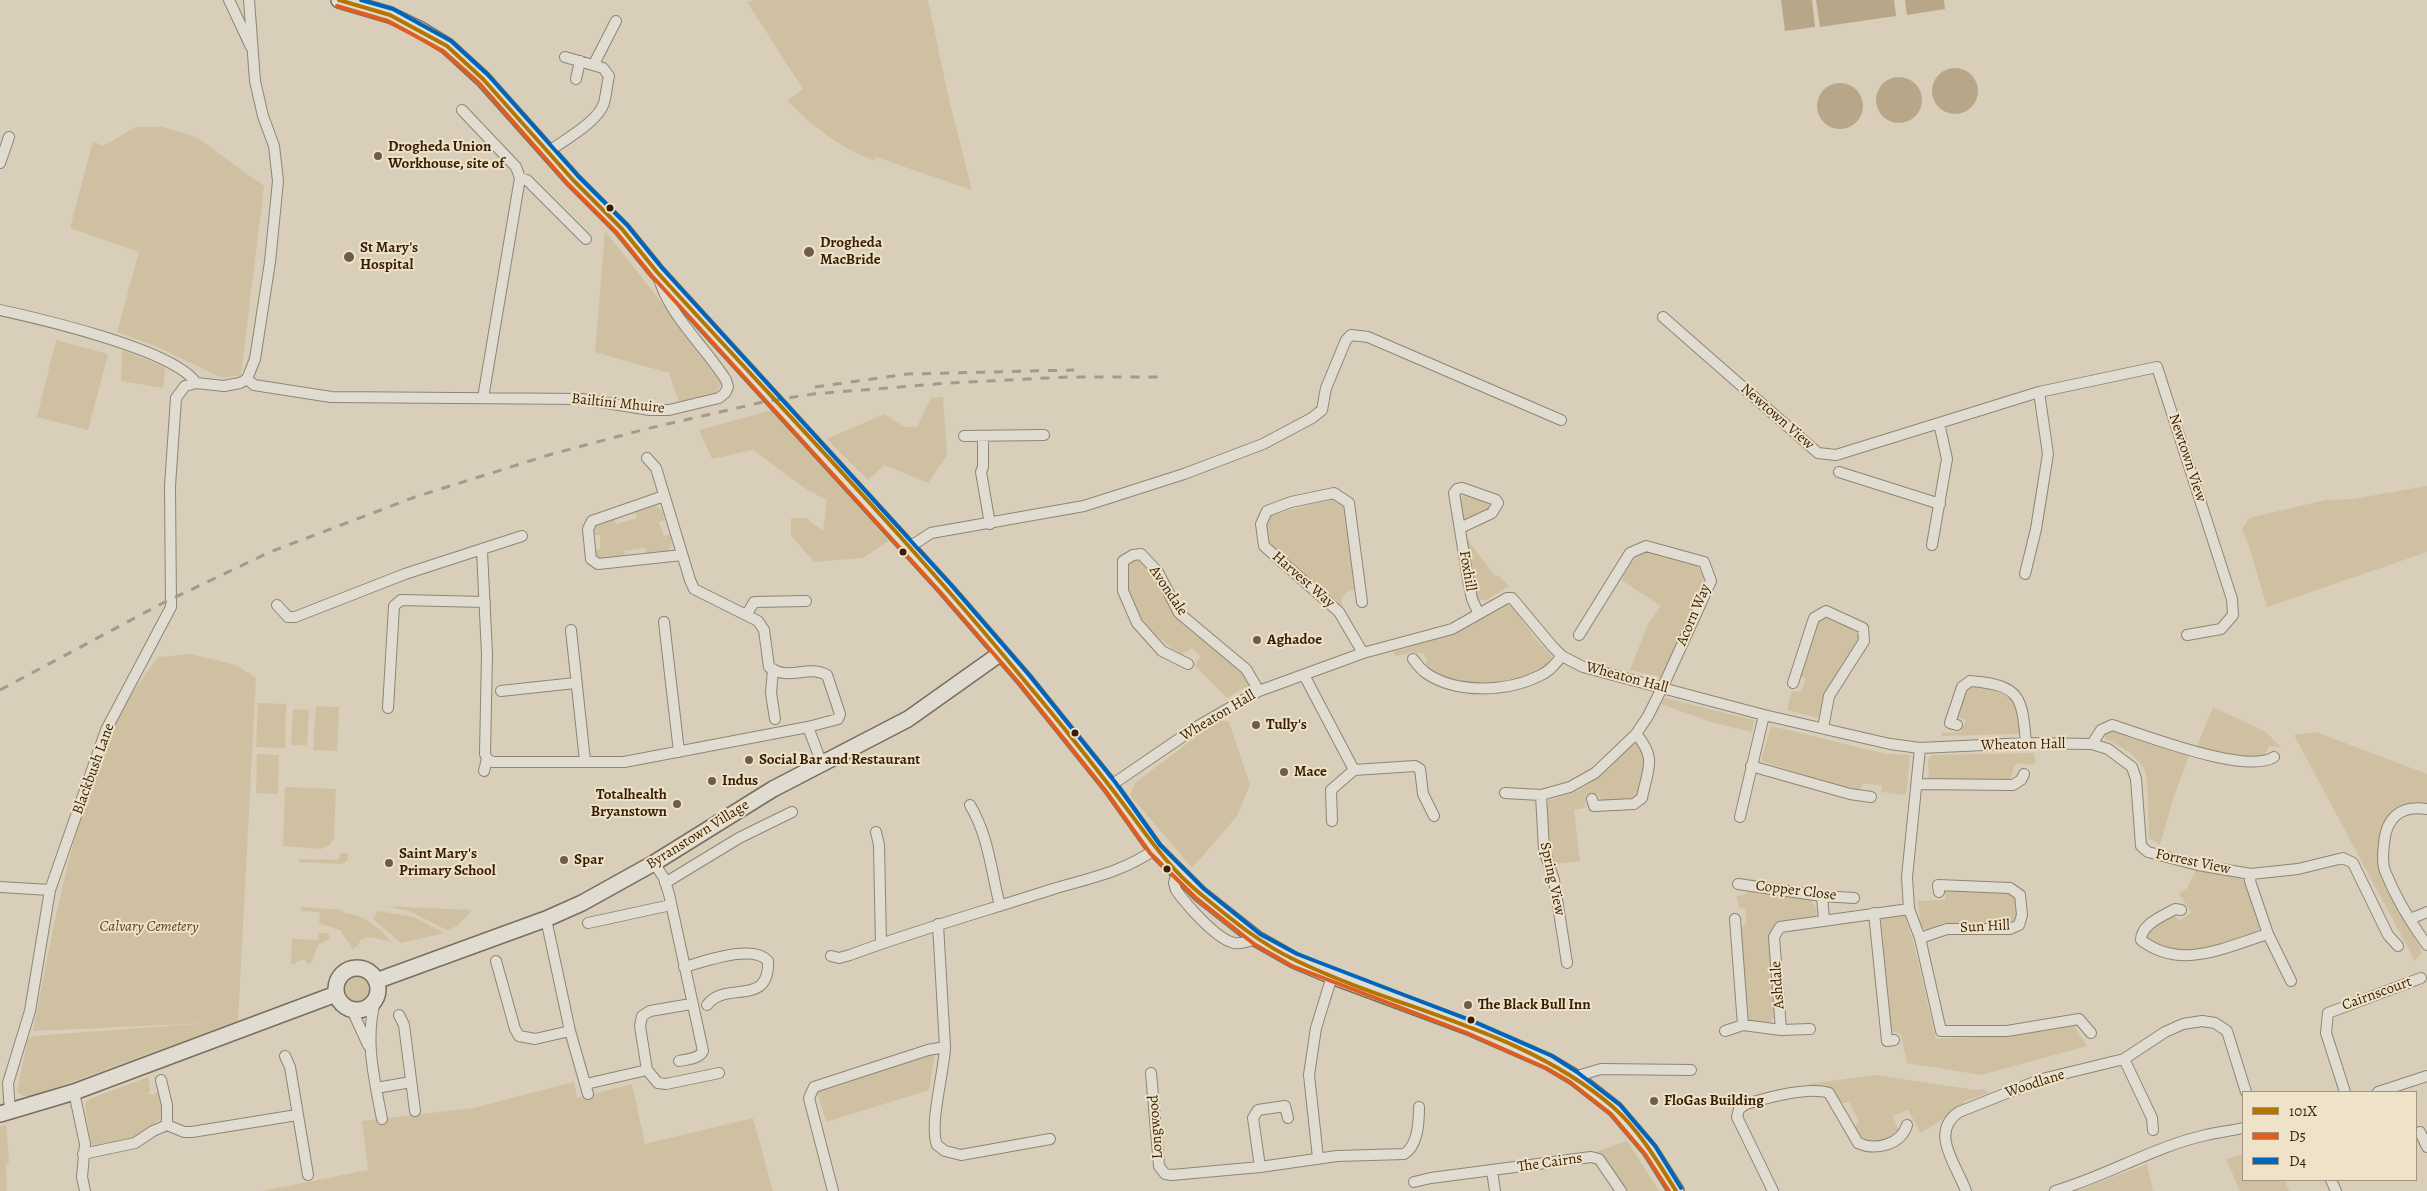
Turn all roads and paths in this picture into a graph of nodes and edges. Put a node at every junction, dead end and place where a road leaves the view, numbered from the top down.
1 (230, 0) edge
2 (249, 0) edge
3 (339, 0) edge
4 (616, 21) dead end
5 (254, 53) junction
6 (565, 57) dead end
7 (580, 61) junction
8 (594, 64) junction
9 (576, 79) dead end
10 (462, 110) dead end
11 (9, 137) dead end
12 (548, 152) junction
13 (0, 163) edge
14 (520, 178) junction
15 (586, 239) dead end
16 (657, 272) junction
17 (0, 310) edge
18 (1663, 317) dead end
19 (246, 379) junction
20 (196, 383) junction
21 (2039, 392) junction
22 (483, 398) junction
23 (1561, 420) dead end
24 (1940, 423) junction
25 (1044, 435) dead end
26 (964, 436) dead end
27 (983, 436) junction
28 (647, 458) dead end
29 (1839, 472) dead end
30 (664, 496) junction
31 (1940, 504) junction
32 (990, 524) junction
33 (1460, 528) junction
34 (522, 536) dead end
35 (1932, 545) dead end
36 (908, 548) junction
37 (482, 551) junction
38 (682, 555) junction
39 (2025, 574) dead end
40 (806, 601) dead end
41 (485, 602) junction
42 (1362, 602) dead end
43 (277, 605) dead end
44 (1478, 612) junction
45 (747, 614) junction
46 (664, 622) dead end
47 (571, 630) dead end
48 (1580, 634) dead end
49 (2187, 635) dead end
50 (1001, 653) junction
51 (1363, 653) junction
52 (1562, 656) junction
53 (1413, 659) dead end
54 (1188, 664) dead end
55 (773, 669) junction
56 (1304, 676) junction
57 (575, 683) junction
58 (1793, 683) dead end
59 (1661, 687) junction
60 (502, 691) dead end
61 (1260, 691) junction
62 (388, 708) dead end
63 (1764, 715) junction
64 (775, 719) dead end
65 (1957, 725) dead end
66 (808, 727) junction
67 (1823, 728) junction
68 (1636, 734) junction
69 (2026, 743) junction
70 (2092, 744) junction
71 (1920, 748) junction
72 (679, 752) junction
73 (2274, 757) dead end
74 (487, 759) junction
75 (585, 761) junction
76 (822, 764) junction
77 (1751, 766) junction
78 (1354, 770) junction
79 (484, 771) dead end
80 (2024, 774) dead end
81 (1917, 784) junction
82 (1110, 786) junction
83 (1505, 793) dead end
84 (1541, 795) junction
85 (1871, 797) dead end
86 (1592, 799) dead end
87 (970, 805) dead end
88 (2427, 809) edge
89 (792, 812) dead end
90 (1434, 816) dead end
91 (1740, 816) dead end
92 (1332, 821) dead end
93 (876, 832) dead end
94 (1155, 849) junction
95 (654, 863) junction
96 (2251, 874) junction
97 (666, 883) junction
98 (1738, 884) dead end
99 (0, 887) edge
100 (50, 890) junction
101 (1938, 892) dead end
102 (1822, 896) junction
103 (1854, 898) dead end
104 (671, 905) junction
105 (1000, 906) junction
106 (1909, 908) junction
107 (2181, 910) dead end
108 (2427, 912) edge
109 (1874, 914) junction
110 (546, 919) junction
111 (1735, 919) dead end
112 (2410, 919) junction
113 (1824, 920) junction
114 (588, 923) dead end
115 (938, 924) junction
116 (2268, 934) junction
117 (1920, 938) junction
118 (881, 944) junction
119 (2427, 945) edge
120 (2398, 946) dead end
121 (831, 956) dead end
122 (496, 961) dead end
123 (1567, 962) dead end
124 (684, 967) junction
125 (1332, 976) junction
126 (2421, 978) dead end
127 (376, 981) junction
128 (2291, 982) dead end
129 (336, 994) junction
130 (376, 998) junction
131 (691, 1004) junction
132 (707, 1005) dead end
133 (352, 1010) junction
134 (399, 1015) dead end
135 (1743, 1025) junction
136 (1810, 1029) dead end
137 (570, 1030) junction
138 (1781, 1030) junction
139 (1725, 1031) dead end
140 (2091, 1033) dead end
141 (1894, 1040) dead end
142 (945, 1047) junction
143 (370, 1048) junction
144 (285, 1056) dead end
145 (2124, 1059) junction
146 (679, 1061) dead end
147 (647, 1070) junction
148 (1691, 1070) dead end
149 (1151, 1072) dead end
150 (719, 1073) dead end
151 (2427, 1076) edge
152 (1574, 1077) junction
153 (162, 1080) dead end
154 (411, 1082) junction
155 (376, 1088) junction
156 (2246, 1091) edge
157 (2346, 1091) edge
158 (2381, 1091) edge
159 (74, 1092) junction
160 (1419, 1107) dead end
161 (6, 1110) edge
162 (415, 1111) dead end
163 (297, 1115) junction
164 (1288, 1118) dead end
165 (382, 1119) dead end
166 (167, 1125) junction
167 (1906, 1125) dead end
168 (2242, 1128) edge
169 (2153, 1130) dead end
170 (2420, 1132) dead end
171 (1050, 1139) dead end
172 (2427, 1148) edge
173 (83, 1154) junction
174 (1318, 1158) junction
175 (1260, 1167) junction
176 (1492, 1171) junction
177 (308, 1175) dead end
178 (1414, 1182) dead end
179 (85, 1191) edge
180 (833, 1191) edge
181 (1495, 1191) edge
182 (1621, 1191) edge
183 (1676, 1191) edge
184 (1773, 1191) edge
185 (1966, 1191) edge
186 (2055, 1191) edge

1 - 5 street
2 - 5 street
3 - 12 main road
4 - 8 street
5 - 19 street
6 - 7 street
7 - 8 street
7 - 9 street
8 - 12 street
10 - 14 street
11 - 13 street
12 - 16 main road
14 - 15 street
14 - 22 street
16 - 22 street, Bailtíní Mhuire
16 - 36 main road
17 - 20 street
18 - 24 street, Newtown View
19 - 20 street
19 - 22 street, Bailtíní Mhuire
20 - 100 street, Blackbush Lane
21 - 24 street, Newtown View
21 - 39 street
21 - 49 street, Newtown View
23 - 32 street
24 - 31 street
25 - 27 street
26 - 27 street
27 - 32 street
28 - 30 street
29 - 31 street
30 - 38 street
30 - 38 street
31 - 35 street
32 - 36 street
33 - 33 street, Foxhill
33 - 44 street, Foxhill
34 - 37 street
36 - 50 main road
37 - 41 street
37 - 43 street
38 - 45 street
40 - 45 street
41 - 62 street
41 - 74 street
42 - 51 street, Harvest Way
44 - 51 street, Wheaton Hall
44 - 52 street, Wheaton Hall
45 - 55 street
46 - 72 street
47 - 57 street
48 - 59 street, Acorn Way
50 - 76 main road, Byranstown Village
50 - 82 main road
51 - 56 street, Wheaton Hall
52 - 53 street
52 - 59 street, Wheaton Hall
54 - 61 street, Avondale
55 - 64 street
55 - 66 street
56 - 61 street, Wheaton Hall
56 - 78 street
57 - 60 street
57 - 75 street
58 - 67 street
59 - 63 street, Wheaton Hall
59 - 68 street
61 - 82 street, Wheaton Hall
63 - 67 street, Wheaton Hall
63 - 77 street
65 - 69 street
66 - 72 street
66 - 76 street
67 - 71 street, Wheaton Hall
68 - 84 street
68 - 86 street
69 - 70 street, Wheaton Hall
69 - 71 street, Wheaton Hall
70 - 73 street
70 - 96 street, Forrest View
71 - 81 street
72 - 75 street
74 - 75 street
74 - 79 street
76 - 95 main road, Byranstown Village
77 - 85 street
77 - 91 street
78 - 90 street
78 - 92 street
80 - 81 street
81 - 106 street
82 - 94 main road
83 - 84 street
84 - 123 street, Spring View
87 - 105 street
88 - 112 street
89 - 97 street
93 - 118 street
94 - 105 street
94 - 125 main road
95 - 97 street
95 - 110 main road, Byranstown Village
96 - 116 street
96 - 120 street, Forrest View
97 - 104 street
98 - 102 street, Copper Close
99 - 100 street
100 - 161 street, Blackbush Lane
101 - 117 street, Sun Hill
102 - 103 street, Copper Close
102 - 113 street
104 - 114 street
104 - 124 street
105 - 115 street
106 - 109 street, Ashdale
106 - 117 street
107 - 116 street
108 - 112 street
109 - 113 street, Ashdale
109 - 141 street
110 - 127 main road, Byranstown Village
110 - 137 street
111 - 135 street
112 - 119 street
113 - 138 street, Ashdale
115 - 118 street
115 - 142 street
116 - 128 street
117 - 140 street
118 - 121 street
122 - 137 street
124 - 131 street
124 - 132 street
125 - 152 main road
125 - 174 street
126 - 157 street, Cairnscourt
127 - 129 main road
127 - 130 main road
129 - 133 main road
129 - 159 main road
130 - 133 main road
130 - 143 street
131 - 146 street
131 - 147 street
133 - 143 street
134 - 154 street
135 - 138 street, Ashdale
135 - 139 street
136 - 138 street
137 - 147 street
142 - 171 street
142 - 180 street
143 - 155 street
144 - 163 street
145 - 156 street
145 - 169 street
145 - 185 street, Woodlane
147 - 150 street
148 - 152 street
149 - 175 street, Longwood
151 - 158 street
152 - 183 main road
153 - 166 street
154 - 155 street
154 - 162 street
155 - 165 street
159 - 161 main road
159 - 173 street
160 - 174 street, Longwood
163 - 166 street
163 - 177 street
164 - 175 street
166 - 173 street
167 - 184 street
168 - 186 street
170 - 172 street
173 - 179 street
174 - 175 street, Longwood
176 - 178 street, The Cairns
176 - 181 street
176 - 182 street, The Cairns

